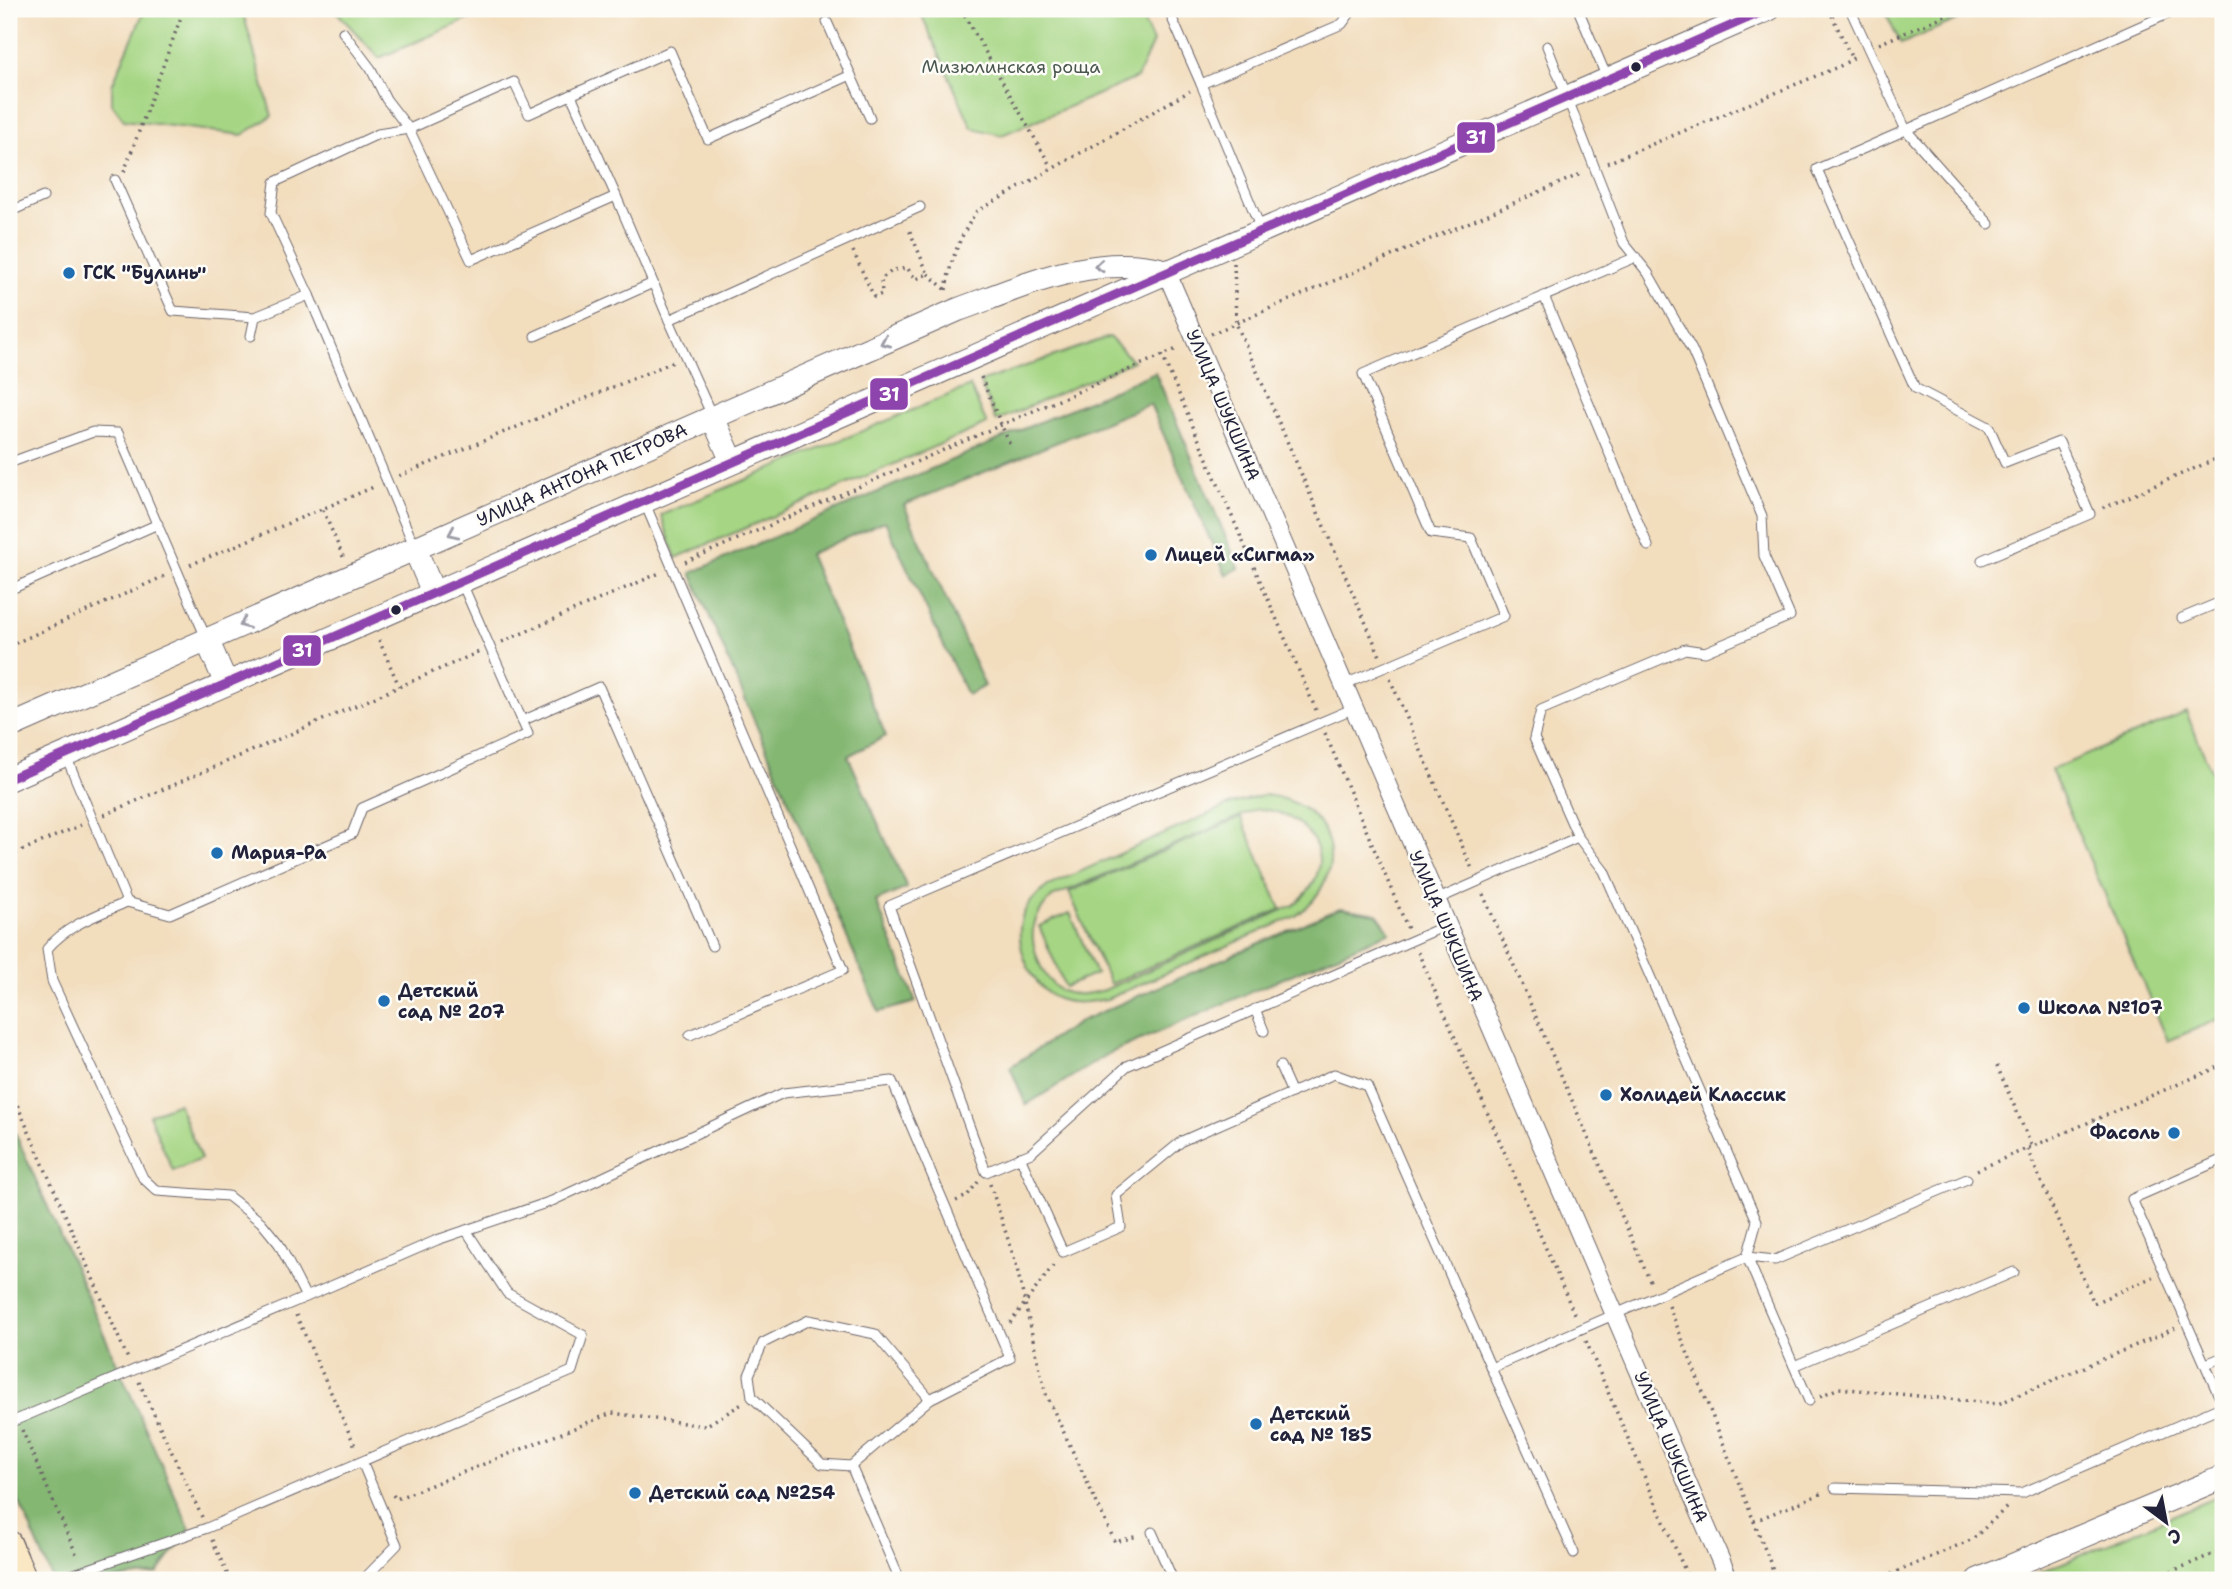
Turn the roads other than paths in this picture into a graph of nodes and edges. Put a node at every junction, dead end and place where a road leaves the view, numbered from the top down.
1 (15, 9) edge
2 (1168, 9) edge
3 (1353, 9) edge
4 (1578, 9) edge
5 (1769, 9) edge
6 (1850, 9) edge
7 (2179, 9) edge
8 (9, 22) edge
9 (827, 22) dead end
10 (343, 32) dead end
11 (1547, 46) dead end
12 (850, 75) junction
13 (1608, 79) junction
14 (1201, 84) junction
15 (571, 95) junction
16 (1567, 97) junction
17 (870, 118) dead end
18 (409, 129) junction
19 (1906, 130) junction
20 (117, 184) road end
21 (615, 196) junction
22 (43, 197) dead end
23 (920, 207) dead end
24 (9, 212) edge
25 (1989, 224) dead end
26 (1261, 229) junction
27 (1636, 257) junction
28 (1166, 271) junction
29 (653, 283) junction
30 (309, 295) junction
31 (1544, 296) junction
32 (255, 317) junction
33 (669, 320) junction
34 (535, 335) dead end
35 (251, 336) dead end
36 (713, 418) junction
37 (732, 461) junction
38 (9, 463) edge
39 (643, 500) junction
40 (158, 524) junction
41 (1648, 546) dead end
42 (415, 549) junction
43 (1982, 560) dead end
44 (461, 580) junction
45 (9, 590) edge
46 (433, 592) junction
47 (2223, 601) edge
48 (2182, 618) dead end
49 (207, 640) junction
50 (226, 683) junction
51 (1342, 685) junction
52 (1352, 709) junction
53 (522, 721) junction
54 (9, 727) edge
55 (65, 754) junction
56 (9, 779) edge
57 (1578, 837) junction
58 (1434, 900) junction
59 (127, 902) junction
60 (1445, 926) junction
61 (712, 946) dead end
62 (1255, 1009) junction
63 (1264, 1031) dead end
64 (690, 1035) dead end
65 (1280, 1066) dead end
66 (1292, 1093) junction
67 (1020, 1157) junction
68 (2223, 1159) edge
69 (1970, 1175) road end
70 (466, 1230) junction
71 (1747, 1257) junction
72 (2014, 1272) dead end
73 (306, 1297) junction
74 (1614, 1315) junction
75 (2223, 1357) edge
76 (2206, 1364) junction
77 (1794, 1366) junction
78 (1491, 1368) junction
79 (930, 1399) junction
80 (1809, 1401) road end
81 (2223, 1406) edge
82 (13, 1421) edge
83 (362, 1462) junction
84 (851, 1466) junction
85 (2223, 1477) edge
86 (1835, 1488) road end
87 (1152, 1532) road end
88 (9, 1543) edge
89 (1574, 1553) dead end
90 (1990, 1578) edge
91 (25, 1580) edge
92 (57, 1580) edge
93 (363, 1580) edge
94 (900, 1580) edge
95 (1173, 1580) edge
96 (1729, 1580) edge

1 - 8 lane
2 - 14 lane
3 - 14 lane
4 - 13 lane
5 - 13 street
6 - 19 lane
7 - 19 lane
9 - 12 lane
10 - 18 lane
11 - 16 lane
12 - 15 lane
12 - 17 lane
13 - 16 street
14 - 26 lane
15 - 18 lane
15 - 21 lane
16 - 26 street
16 - 27 lane
18 - 21 lane
18 - 30 lane
19 - 25 lane
19 - 43 lane
20 - 32 lane
21 - 29 lane
22 - 24 lane
23 - 33 lane
26 - 28 street
27 - 31 lane
27 - 57 lane
28 -> 36 street, УЛИЦА АНТОНА ПЕТРОВА
28 - 37 street
28 - 51 street, УЛИЦА ШУКШИНА
29 - 33 lane
29 - 34 lane
30 - 32 lane
30 - 42 lane
31 - 41 lane
31 - 51 lane
32 - 35 lane
33 - 36 lane
36 - 37 street
36 -> 42 street, УЛИЦА АНТОНА ПЕТРОВА
37 - 39 street
38 - 40 lane
39 - 44 street
39 - 64 lane
40 - 45 lane
40 - 49 lane
42 - 46 street
42 -> 49 street, УЛИЦА АНТОНА ПЕТРОВА
44 - 46 street
44 - 53 lane
46 - 50 street
47 - 48 lane
49 - 50 street
49 - 54 street, УЛИЦА АНТОНА ПЕТРОВА
50 - 55 street
51 - 52 street, УЛИЦА ШУКШИНА
52 - 58 street, УЛИЦА ШУКШИНА
52 - 67 lane
53 - 59 lane
53 - 61 lane
55 - 56 street
55 - 59 lane
57 - 58 lane
57 - 71 lane
58 - 60 street, УЛИЦА ШУКШИНА
59 - 73 lane
60 - 62 lane
60 - 74 street, УЛИЦА ШУКШИНА
62 - 63 lane
62 - 67 lane
65 - 66 lane
66 - 67 lane
66 - 78 lane
68 - 76 lane
69 - 71 lane
70 - 73 lane
70 - 79 lane
70 - 83 lane
71 - 74 lane
71 - 77 lane
72 - 77 lane
73 - 82 lane
74 - 78 lane
74 - 96 street, УЛИЦА ШУКШИНА
75 - 76 lane
76 - 81 lane
77 - 80 lane
78 - 89 lane
79 - 84 lane
79 - 84 lane
81 - 86 lane
83 - 92 lane
83 - 93 lane
84 - 94 lane
85 - 90 street
87 - 95 lane
88 - 91 main road

